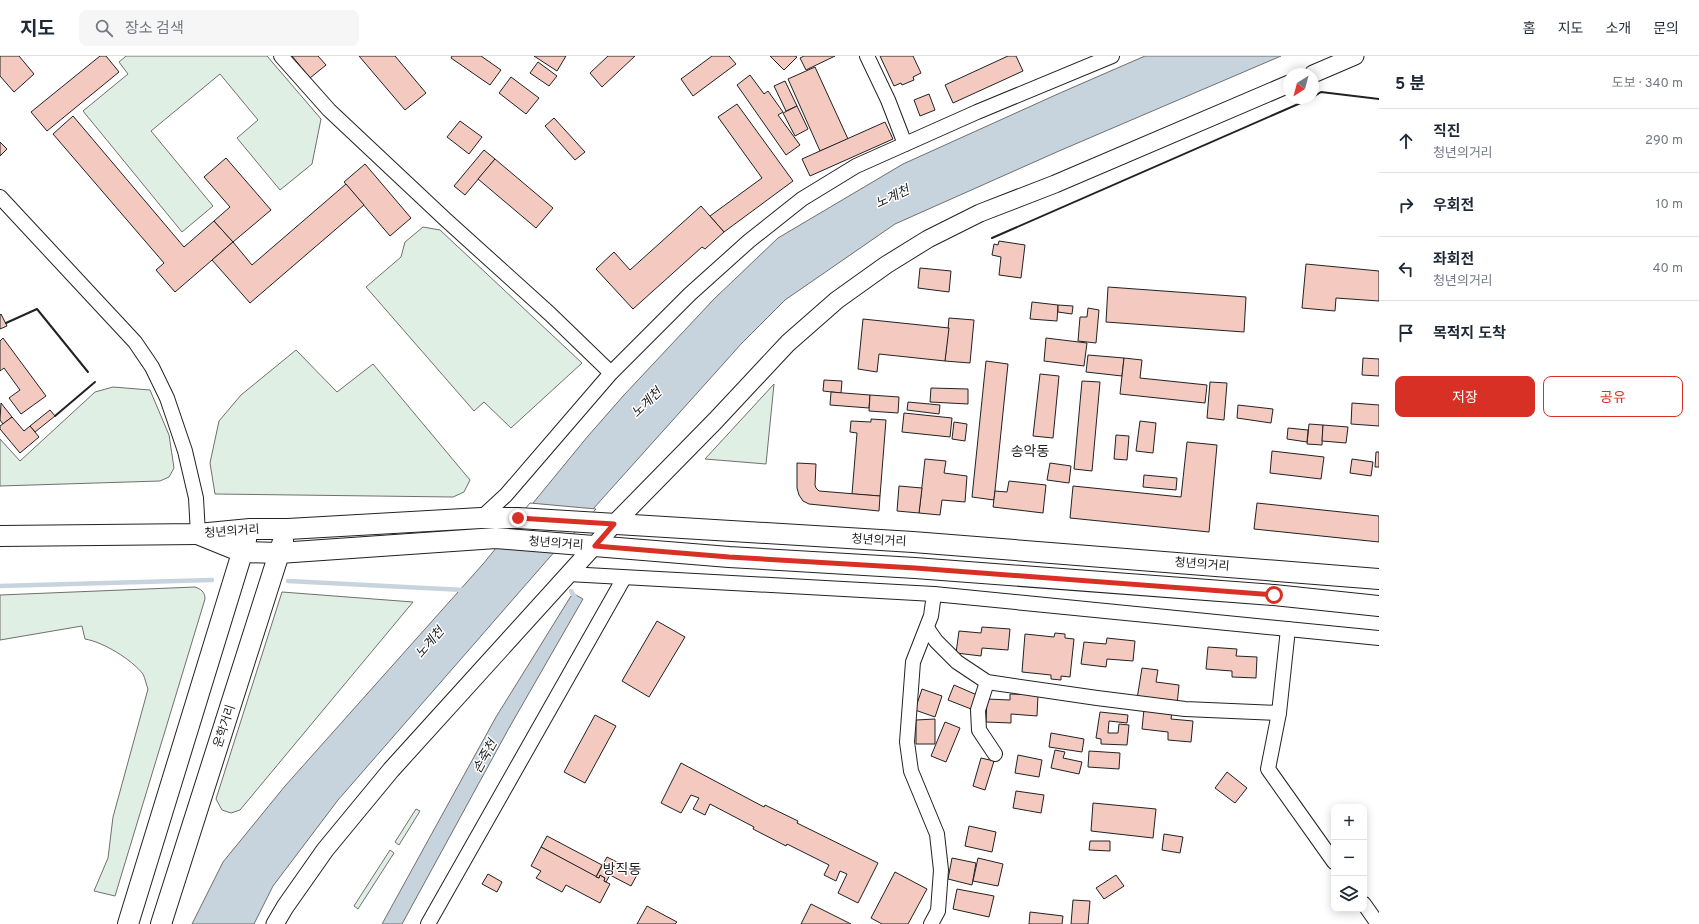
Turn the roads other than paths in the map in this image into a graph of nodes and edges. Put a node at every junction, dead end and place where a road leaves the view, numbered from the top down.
1 (281, 56) edge
2 (867, 56) edge
3 (1112, 56) edge
4 (1355, 56) edge
5 (1319, 71) edge
6 (1283, 87) edge
7 (905, 144) junction
8 (0, 197) edge
9 (611, 373) junction
10 (481, 518) junction
11 (614, 524) junction
12 (250, 529) junction
13 (288, 529) junction
14 (198, 534) junction
15 (0, 536) edge
16 (595, 546) junction
17 (242, 552) junction
18 (279, 554) junction
19 (568, 574) junction
20 (624, 578) junction
21 (1379, 579) edge
22 (934, 594) junction
23 (1379, 606) edge
24 (927, 628) junction
25 (1288, 629) junction
26 (1379, 638) edge
27 (987, 682) junction
28 (1279, 714) junction
29 (996, 754) dead end
30 (1331, 858) edge
31 (1367, 908) edge
32 (128, 924) edge
33 (161, 924) edge
34 (275, 924) edge
35 (428, 924) edge
36 (931, 924) edge
37 (1378, 924) edge

1 - 9 street
2 - 7 street
3 - 7 street
4 - 5 street
6 - 11 street
7 - 9 street
8 - 14 street
9 - 10 street
10 - 11 main road, 청년의거리
10 - 13 main road, 청년의거리
11 - 16 street
11 - 21 main road, 청년의거리
12 - 13 main road, 청년의거리
12 - 14 main road, 청년의거리
12 - 17 main road
13 - 18 main road, 운학거리
14 - 15 main road
14 - 17 main road, 청년의거리
16 - 18 main road, 청년의거리
16 - 19 street
16 - 23 main road, 청년의거리
17 - 18 main road, 청년의거리
17 - 32 main road
18 - 33 main road, 운학거리
19 - 20 street
19 - 34 street
20 - 22 street
20 - 35 street
22 - 24 street
22 - 25 street
24 - 27 street
24 - 36 street
25 - 26 street
25 - 28 street
27 - 28 street
27 - 29 street
28 - 30 street
31 - 37 street

